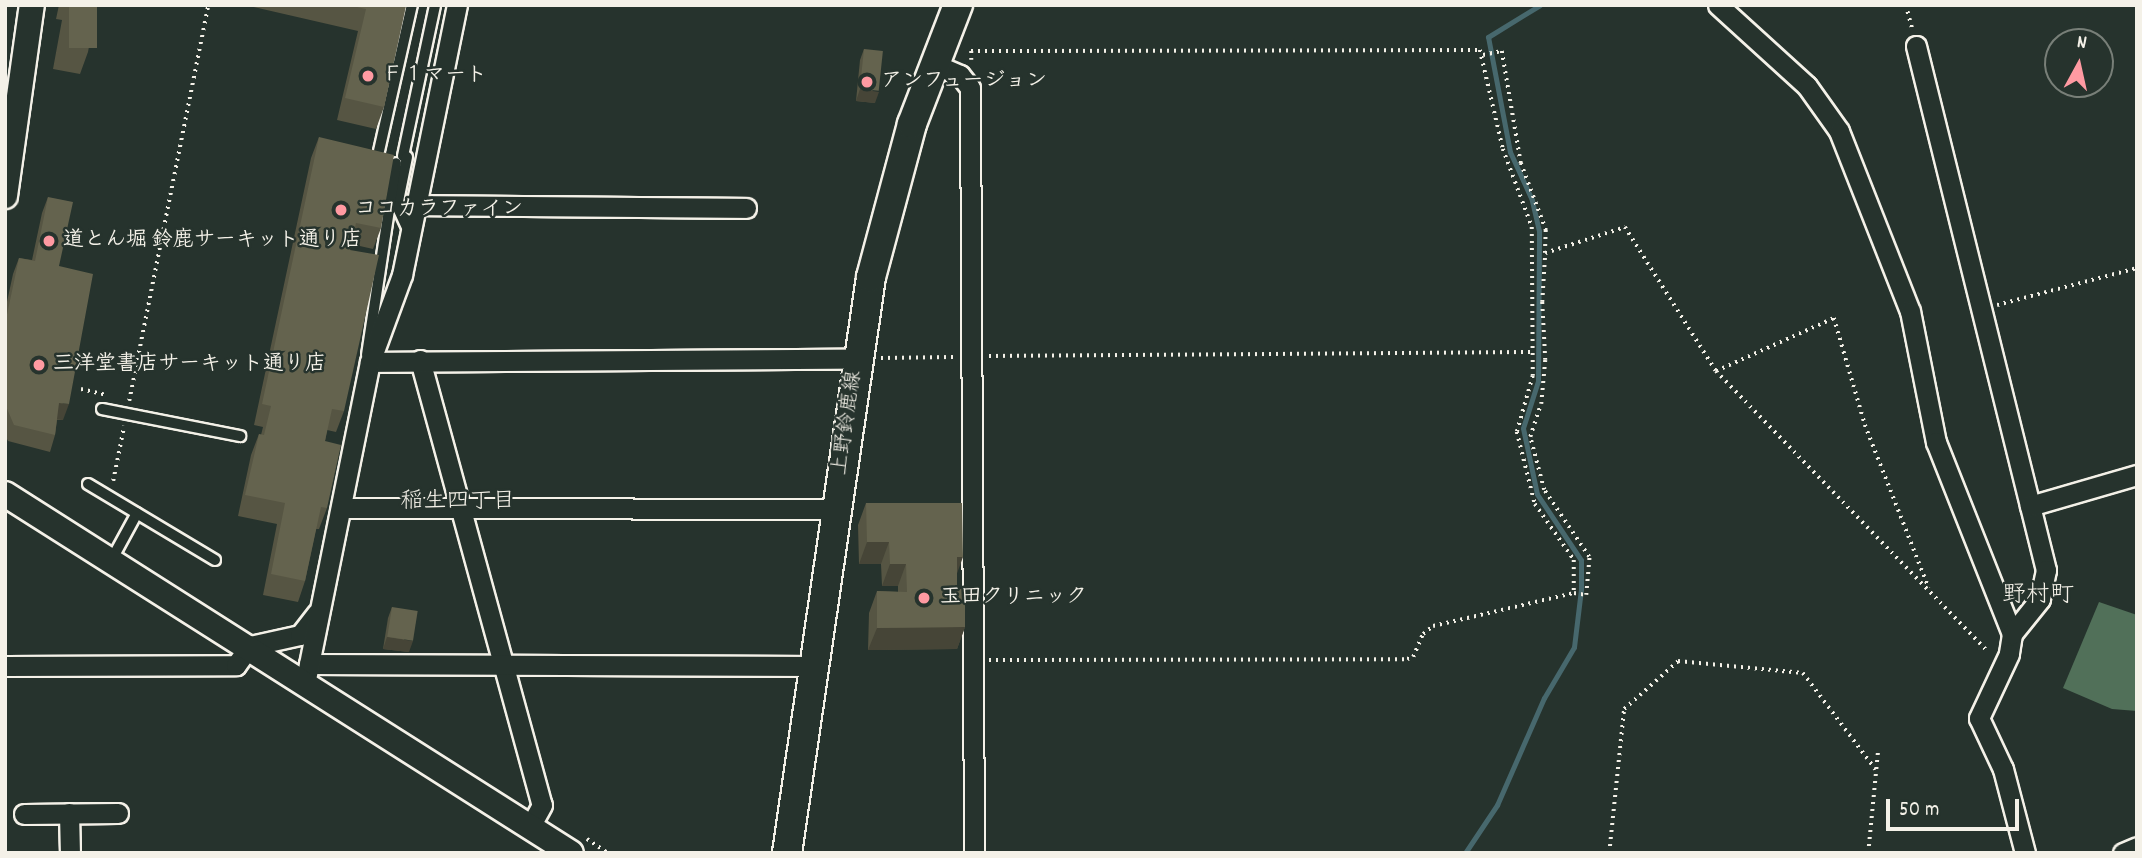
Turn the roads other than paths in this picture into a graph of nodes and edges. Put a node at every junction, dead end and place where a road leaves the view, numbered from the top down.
1 (32, 5) edge
2 (412, 5) edge
3 (435, 5) edge
4 (457, 5) edge
5 (958, 5) edge
6 (1718, 5) edge
7 (1916, 46) road end
8 (934, 64) junction
9 (379, 151) edge
10 (402, 159) junction
11 (5, 196) edge
12 (416, 205) junction
13 (746, 208) dead end
14 (410, 233) junction
15 (858, 359) junction
16 (420, 360) junction
17 (370, 362) junction
18 (102, 408) dead end
19 (240, 436) dead end
20 (2137, 475) edge
21 (88, 484) dead end
22 (5, 494) edge
23 (2030, 506) junction
24 (342, 508) junction
25 (459, 509) junction
26 (836, 509) junction
27 (137, 513) junction
28 (113, 559) junction
29 (215, 560) dead end
30 (322, 606) junction
31 (2012, 634) junction
32 (250, 646) junction
33 (502, 663) junction
34 (5, 666) edge
35 (814, 666) junction
36 (307, 674) junction
37 (69, 813) junction
38 (118, 813) dead end
39 (24, 814) dead end
40 (530, 827) junction
41 (2137, 847) edge
42 (573, 849) edge
43 (70, 853) edge
44 (788, 853) edge
45 (974, 853) edge
46 (2025, 853) edge
47 (2123, 853) edge

1 - 11 street
2 - 9 lane
3 - 10 lane
4 - 12 street
5 - 8 main road, 上野鈴鹿線
6 - 31 street
7 - 23 street
8 - 15 main road, 上野鈴鹿線
8 - 45 street
10 - 14 lane
10 - 17 lane
12 - 13 street
12 - 14 street
14 - 17 street
15 - 16 street
15 - 26 main road, 上野鈴鹿線
16 - 17 street
16 - 25 street
17 - 24 street
18 - 19 lane
20 - 23 street
21 - 27 lane
22 - 28 street
23 - 31 street
24 - 25 street
24 - 30 street
25 - 26 street
25 - 33 street
26 - 35 main road, 上野鈴鹿線
27 - 28 lane
27 - 29 lane
28 - 32 street
30 - 32 street
30 - 36 street
31 - 46 street
32 - 34 street
32 - 36 street
33 - 35 street
33 - 36 street
33 - 40 street
35 - 44 main road, 上野鈴鹿線
36 - 40 street
37 - 38 street
37 - 39 street
37 - 43 street
40 - 42 street
41 - 47 street

